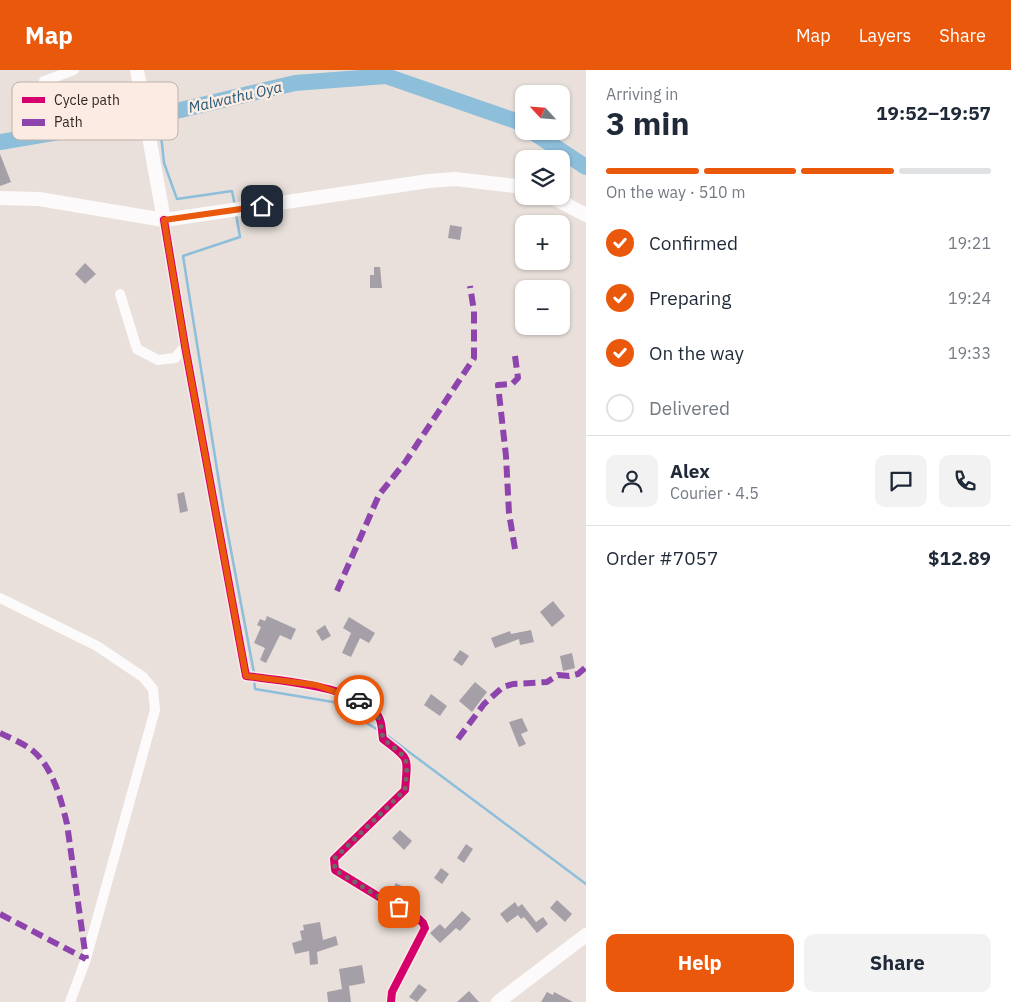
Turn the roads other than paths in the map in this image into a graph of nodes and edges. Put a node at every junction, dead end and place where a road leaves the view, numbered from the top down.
1 (74, 70) edge
2 (44, 81) dead end
3 (151, 140) edge
4 (515, 185) edge
5 (0, 198) edge
6 (567, 205) edge
7 (586, 215) edge
8 (164, 220) junction
9 (120, 294) dead end
10 (185, 346) junction
11 (0, 598) edge
12 (586, 935) edge
13 (70, 1002) edge
14 (391, 1002) edge
15 (498, 1002) edge

1 - 2 street
3 - 8 main road
4 - 8 main road
5 - 8 main road
6 - 7 main road
8 - 10 street
9 - 10 street
10 - 14 street
11 - 13 street
12 - 15 main road

